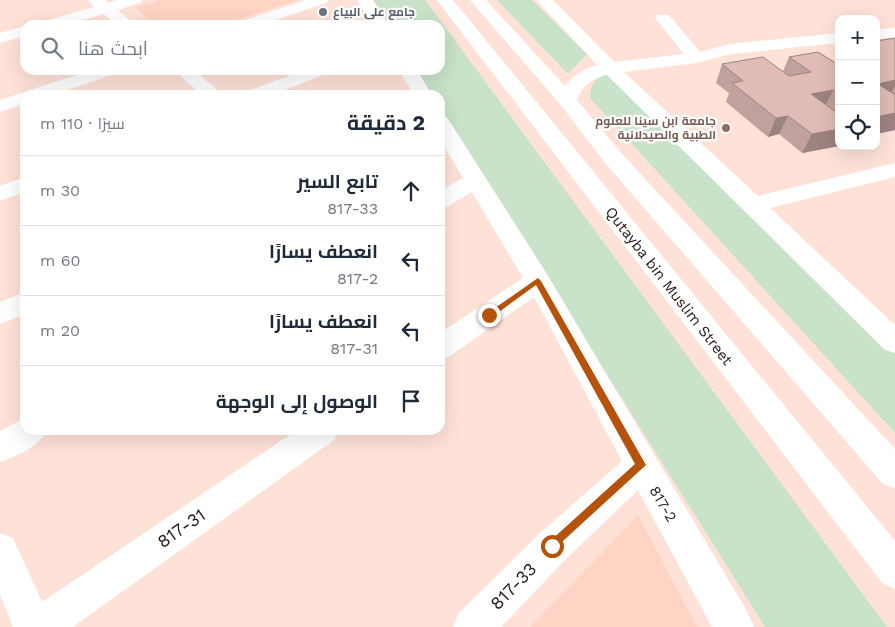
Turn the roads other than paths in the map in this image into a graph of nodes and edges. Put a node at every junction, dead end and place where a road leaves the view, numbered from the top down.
1 (135, 0) edge
2 (321, 0) edge
3 (365, 0) edge
4 (445, 0) edge
5 (478, 0) edge
6 (544, 0) edge
7 (101, 4) edge
8 (662, 18) dead end
9 (60, 20) edge
10 (121, 20) edge
11 (260, 20) edge
12 (377, 20) edge
13 (20, 32) edge
14 (895, 33) edge
15 (880, 34) edge
16 (0, 38) edge
17 (835, 38) edge
18 (696, 58) junction
19 (610, 68) junction
20 (94, 75) edge
21 (189, 75) edge
22 (307, 75) edge
23 (411, 75) edge
24 (48, 90) edge
25 (208, 90) edge
26 (268, 90) edge
27 (420, 90) edge
28 (20, 100) edge
29 (566, 100) junction
30 (0, 106) edge
31 (445, 130) edge
32 (895, 170) edge
33 (476, 180) junction
34 (20, 186) edge
35 (0, 194) edge
36 (445, 198) edge
37 (752, 204) junction
38 (538, 281) junction
39 (20, 304) edge
40 (0, 314) edge
41 (895, 342) edge
42 (445, 345) edge
43 (22, 435) edge
44 (316, 435) edge
45 (0, 448) edge
46 (641, 465) junction
47 (895, 473) edge
48 (0, 550) edge
49 (895, 570) edge
50 (33, 627) edge
51 (39, 627) edge
52 (473, 627) edge
53 (734, 627) edge

1 - 7 main road
2 - 11 main road
3 - 12 main road
4 - 49 main road, Qutayba bin Muslim Street
5 - 29 main road
6 - 19 main road
7 - 9 main road
7 - 10 main road
8 - 18 main road
13 - 16 main road
14 - 15 main road
17 - 18 main road
18 - 19 main road
19 - 29 main road
19 - 37 main road
20 - 24 main road
21 - 25 main road
22 - 26 main road
23 - 27 main road
28 - 30 main road
29 - 47 main road
31 - 33 main road, 817-2
32 - 37 main road
33 - 36 main road
33 - 38 main road, 817-2
34 - 35 main road
37 - 41 main road
38 - 42 main road
38 - 46 main road, 817-2
39 - 40 main road
43 - 45 main road
44 - 51 main road, 817-31
46 - 52 main road, 817-33
46 - 53 main road, 817-2
48 - 50 main road

